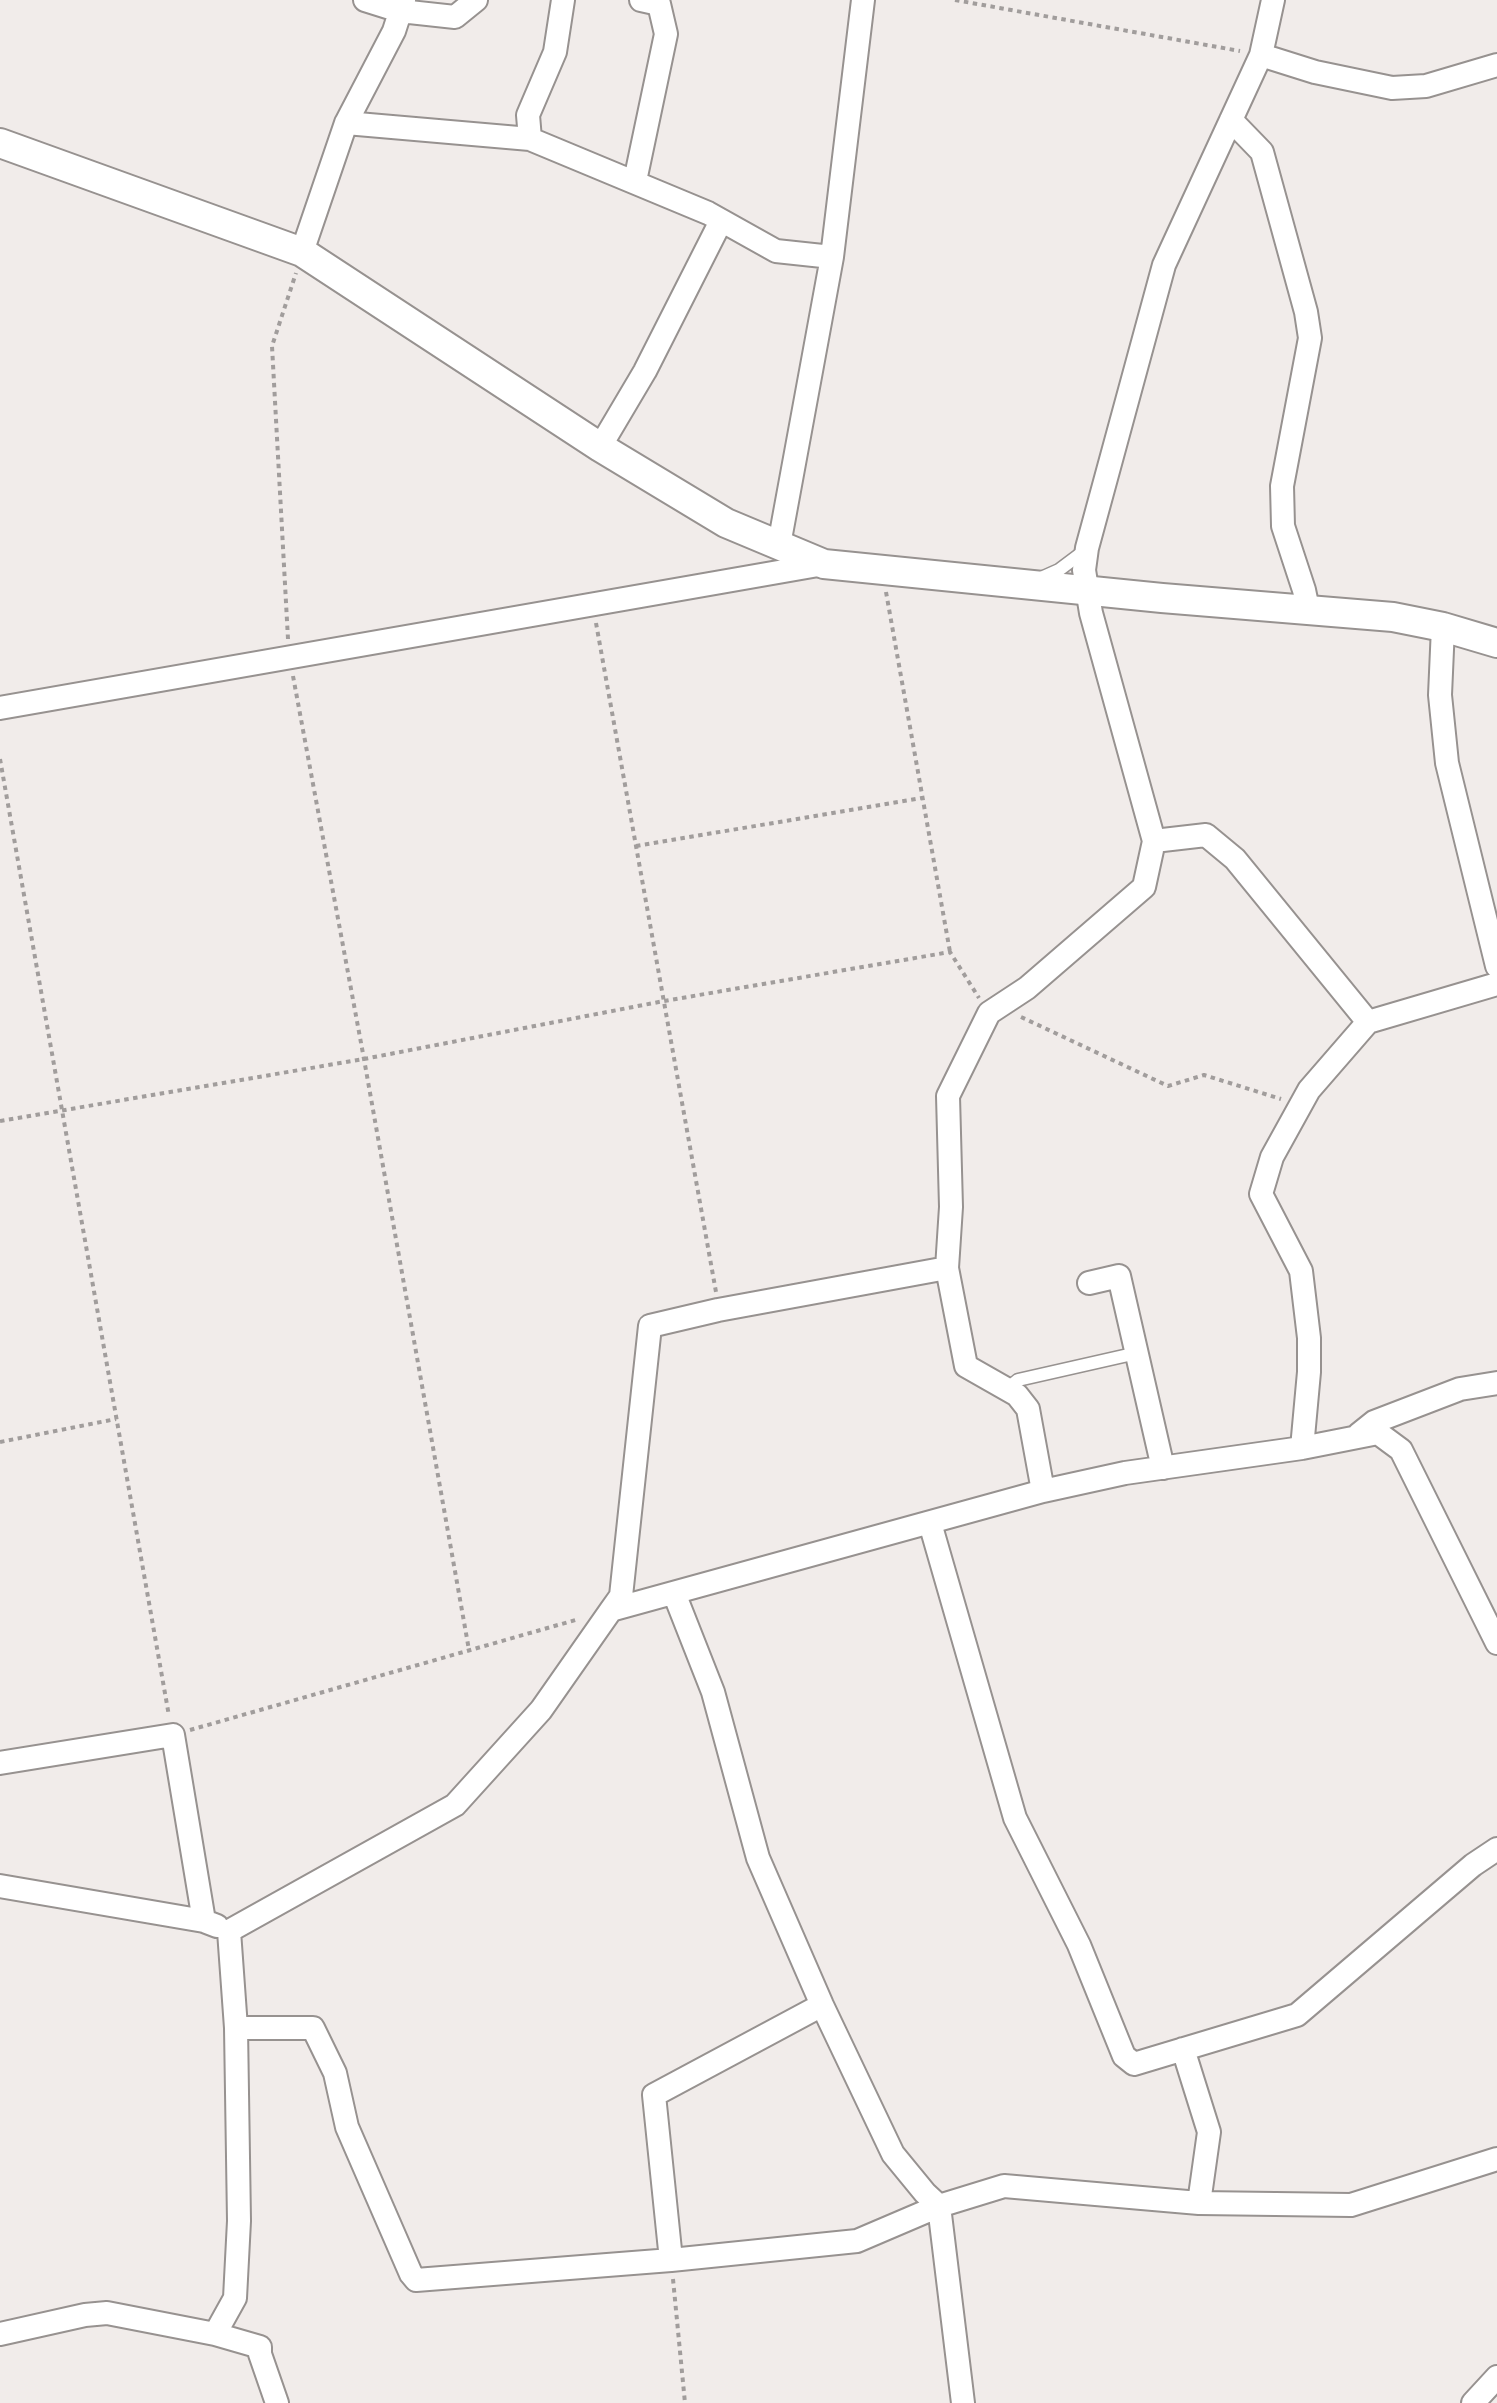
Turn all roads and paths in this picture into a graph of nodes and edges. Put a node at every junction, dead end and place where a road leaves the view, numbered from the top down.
1 (365, 0) edge
2 (477, 0) edge
3 (563, 0) edge
4 (641, 0) edge
5 (863, 0) edge
6 (955, 0) edge
7 (1273, 0) edge
8 (402, 5) edge
9 (1261, 55) junction
10 (1497, 65) edge
11 (1231, 120) junction
12 (346, 123) junction
13 (530, 139) junction
14 (0, 143) edge
15 (635, 181) junction
16 (721, 221) junction
17 (302, 252) junction
18 (832, 257) junction
19 (600, 447) junction
20 (779, 545) junction
21 (1088, 548) junction
22 (824, 564) junction
23 (882, 570) junction
24 (1017, 584) junction
25 (1087, 590) junction
26 (593, 605) junction
27 (1308, 609) junction
28 (1443, 627) junction
29 (1497, 643) edge
30 (290, 657) junction
31 (0, 708) edge
32 (0, 759) edge
33 (922, 798) junction
34 (1154, 841) junction
35 (636, 846) junction
36 (950, 952) junction
37 (1497, 966) edge
38 (1497, 984) edge
39 (664, 1001) junction
40 (994, 1010) junction
41 (1368, 1022) junction
42 (364, 1059) junction
43 (1301, 1106) junction
44 (63, 1108) junction
45 (0, 1121) edge
46 (947, 1268) junction
47 (1089, 1283) dead end
48 (718, 1310) junction
49 (1137, 1353) junction
50 (1497, 1383) edge
51 (1007, 1389) junction
52 (116, 1419) junction
53 (1354, 1438) junction
54 (0, 1442) edge
55 (1302, 1448) junction
56 (1163, 1468) junction
57 (1043, 1491) junction
58 (930, 1523) junction
59 (674, 1593) junction
60 (611, 1610) junction
61 (1497, 1643) edge
62 (469, 1650) junction
63 (173, 1735) junction
64 (0, 1763) edge
65 (1497, 1849) edge
66 (0, 1886) edge
67 (204, 1921) junction
68 (229, 1931) junction
69 (822, 2006) junction
70 (236, 2028) junction
71 (1183, 2049) junction
72 (1497, 2159) edge
73 (1198, 2204) junction
74 (939, 2206) junction
75 (671, 2260) junction
76 (0, 2334) edge
77 (215, 2334) junction
78 (1497, 2377) edge
79 (278, 2403) edge
80 (685, 2403) edge
81 (963, 2403) edge
82 (1473, 2403) edge

1 - 8 street
2 - 8 street
3 - 13 street
4 - 15 street
5 - 18 street
6 - 9 path
7 - 9 street
8 - 12 street
9 - 10 street
9 - 11 street
11 - 21 street
11 - 27 street
12 - 13 street
12 - 17 street
13 - 15 street
14 - 17 street
15 - 16 street
16 - 18 street
16 - 19 street
17 - 19 street
17 - 30 path
18 - 20 street
19 - 20 street
20 - 22 street
21 - 24 lane
21 - 25 street
22 - 23 street
22 - 26 street
23 - 24 street
23 - 33 path
24 - 25 street
25 - 27 street
25 - 34 street
26 - 30 street
26 - 35 path
27 - 28 street
28 - 29 street
28 - 37 street
30 - 31 street
30 - 42 path
32 - 44 path
33 - 35 path
33 - 36 path
34 - 40 street
34 - 41 street
35 - 39 path
36 - 39 path
36 - 40 path
38 - 41 street
39 - 42 path
39 - 48 path
40 - 43 path
40 - 46 street
41 - 43 street
42 - 44 path
42 - 62 path
43 - 55 street
44 - 45 path
44 - 52 path
46 - 48 street
46 - 51 street
47 - 49 street
48 - 60 street
49 - 51 lane
49 - 56 street
50 - 53 street
51 - 57 street
52 - 54 path
52 - 63 path
53 - 55 street
53 - 61 street
55 - 56 street
56 - 57 street
57 - 58 street
58 - 59 street
58 - 71 street
59 - 60 street
59 - 69 street
60 - 62 path
60 - 68 street
62 - 63 path
63 - 64 street
63 - 67 street
65 - 71 street
66 - 67 street
67 - 68 street
68 - 70 street
69 - 74 street
69 - 75 street
70 - 75 street
70 - 77 street
71 - 73 street
72 - 73 street
73 - 74 street
74 - 75 street
74 - 81 street
75 - 80 path
76 - 77 street
77 - 79 street
78 - 82 street

